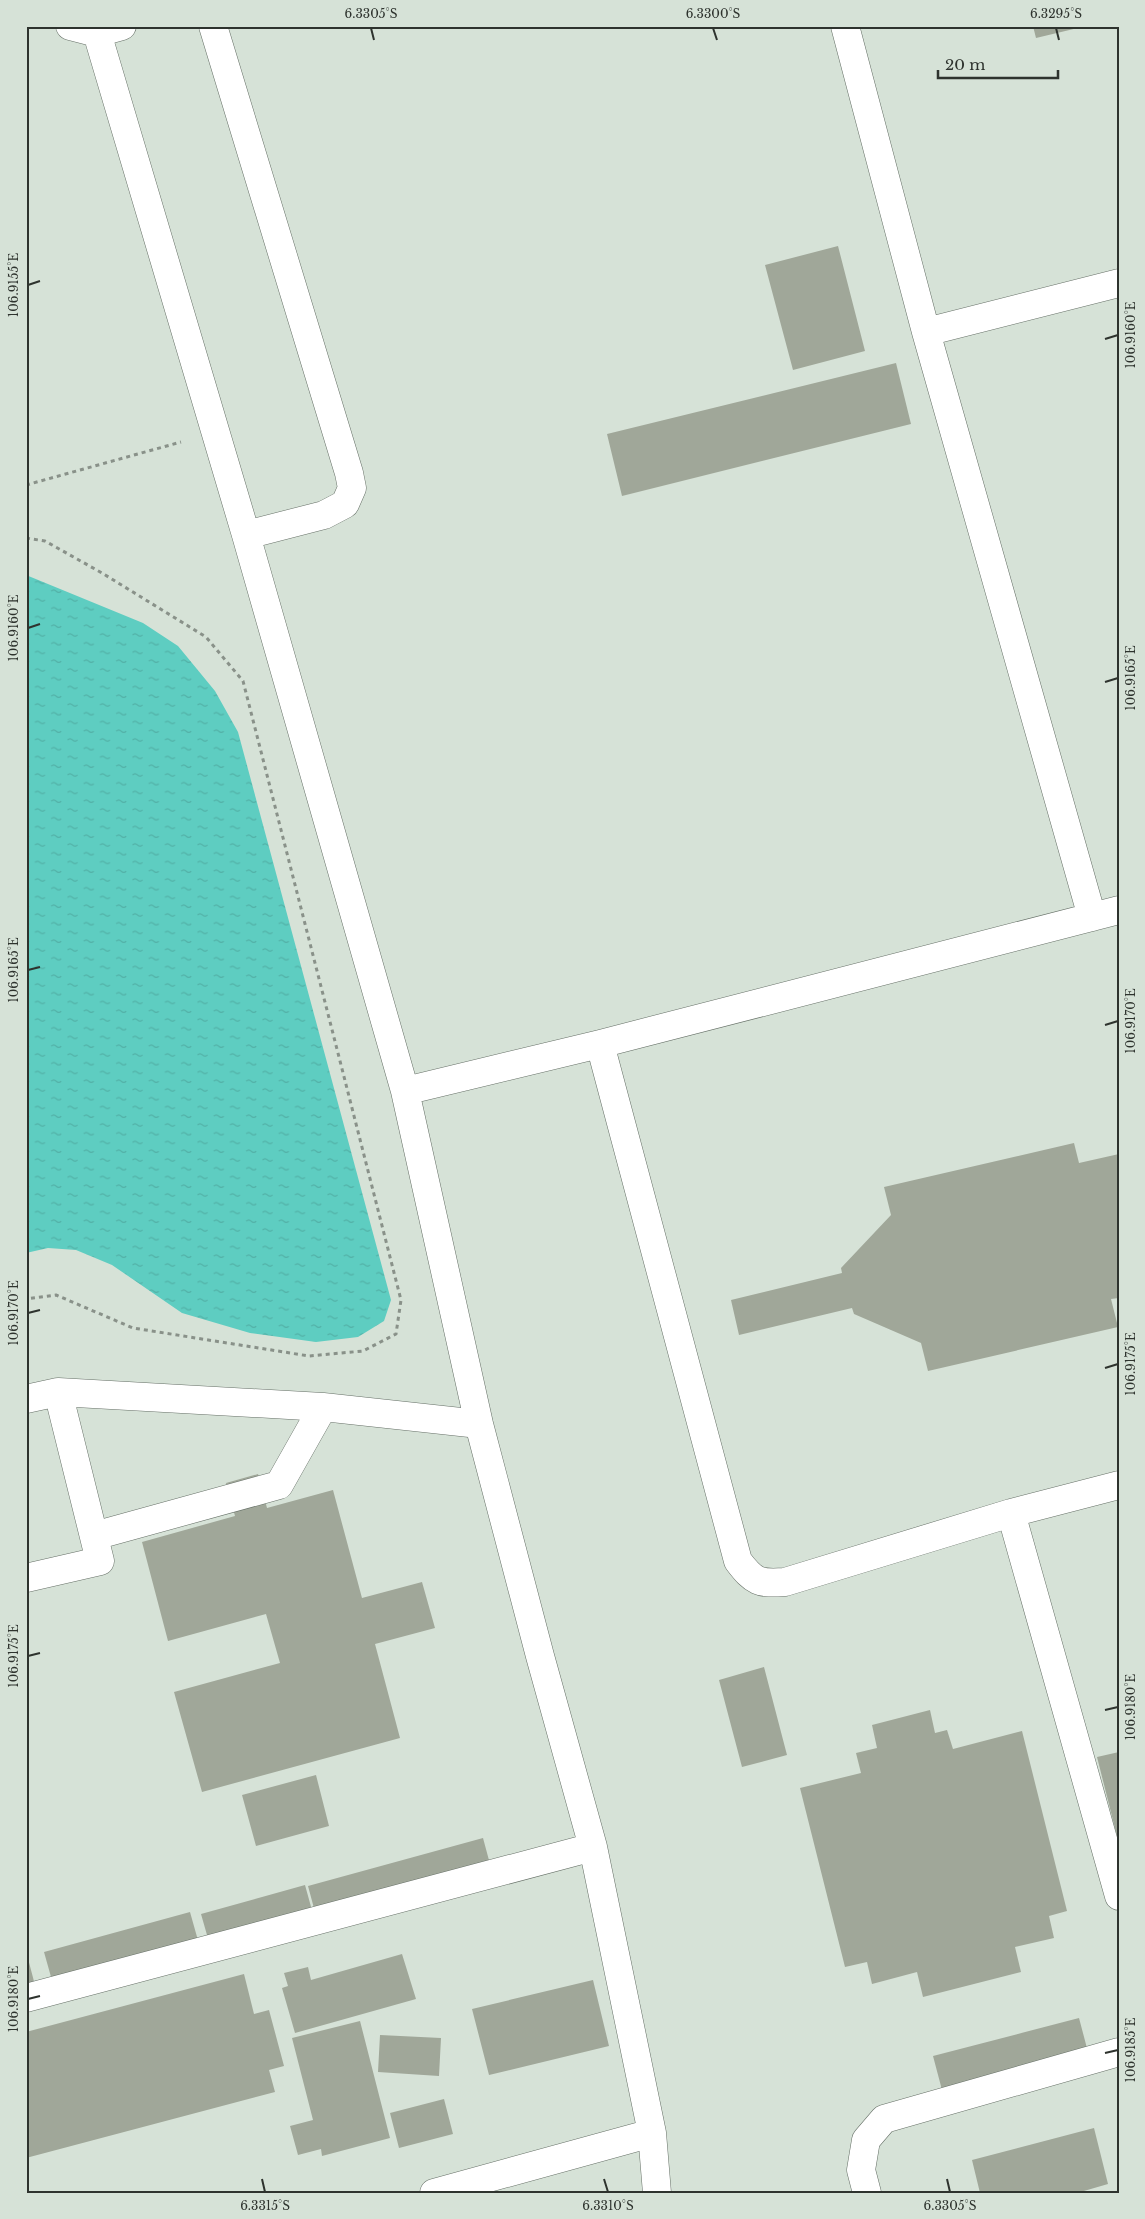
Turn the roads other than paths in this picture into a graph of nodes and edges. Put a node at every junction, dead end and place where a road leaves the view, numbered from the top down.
1 (70, 26) edge
2 (214, 26) edge
3 (845, 26) edge
4 (105, 29) edge
5 (1119, 283) edge
6 (926, 332) junction
7 (246, 535) junction
8 (1119, 910) edge
9 (1092, 917) junction
10 (600, 1044) junction
11 (405, 1091) junction
12 (58, 1392) junction
13 (26, 1399) edge
14 (323, 1407) junction
15 (479, 1424) junction
16 (1119, 1485) edge
17 (1011, 1513) junction
18 (94, 1536) junction
19 (26, 1578) edge
20 (594, 1847) junction
21 (1119, 1896) edge
22 (26, 1998) edge
23 (1119, 2052) edge
24 (652, 2133) junction
25 (434, 2193) edge
26 (657, 2193) edge
27 (867, 2193) edge

1 - 4 lane
2 - 7 lane
3 - 6 lane
4 - 7 lane
5 - 6 lane
6 - 9 lane
7 - 11 lane
8 - 9 lane
9 - 10 lane
10 - 11 lane
10 - 17 lane
11 - 15 lane
12 - 13 lane
12 - 14 lane
12 - 18 lane
14 - 15 lane
14 - 18 lane
15 - 20 lane
16 - 17 lane
17 - 21 lane
18 - 19 lane
20 - 22 lane
20 - 24 lane
23 - 27 lane
24 - 25 lane
24 - 26 lane

